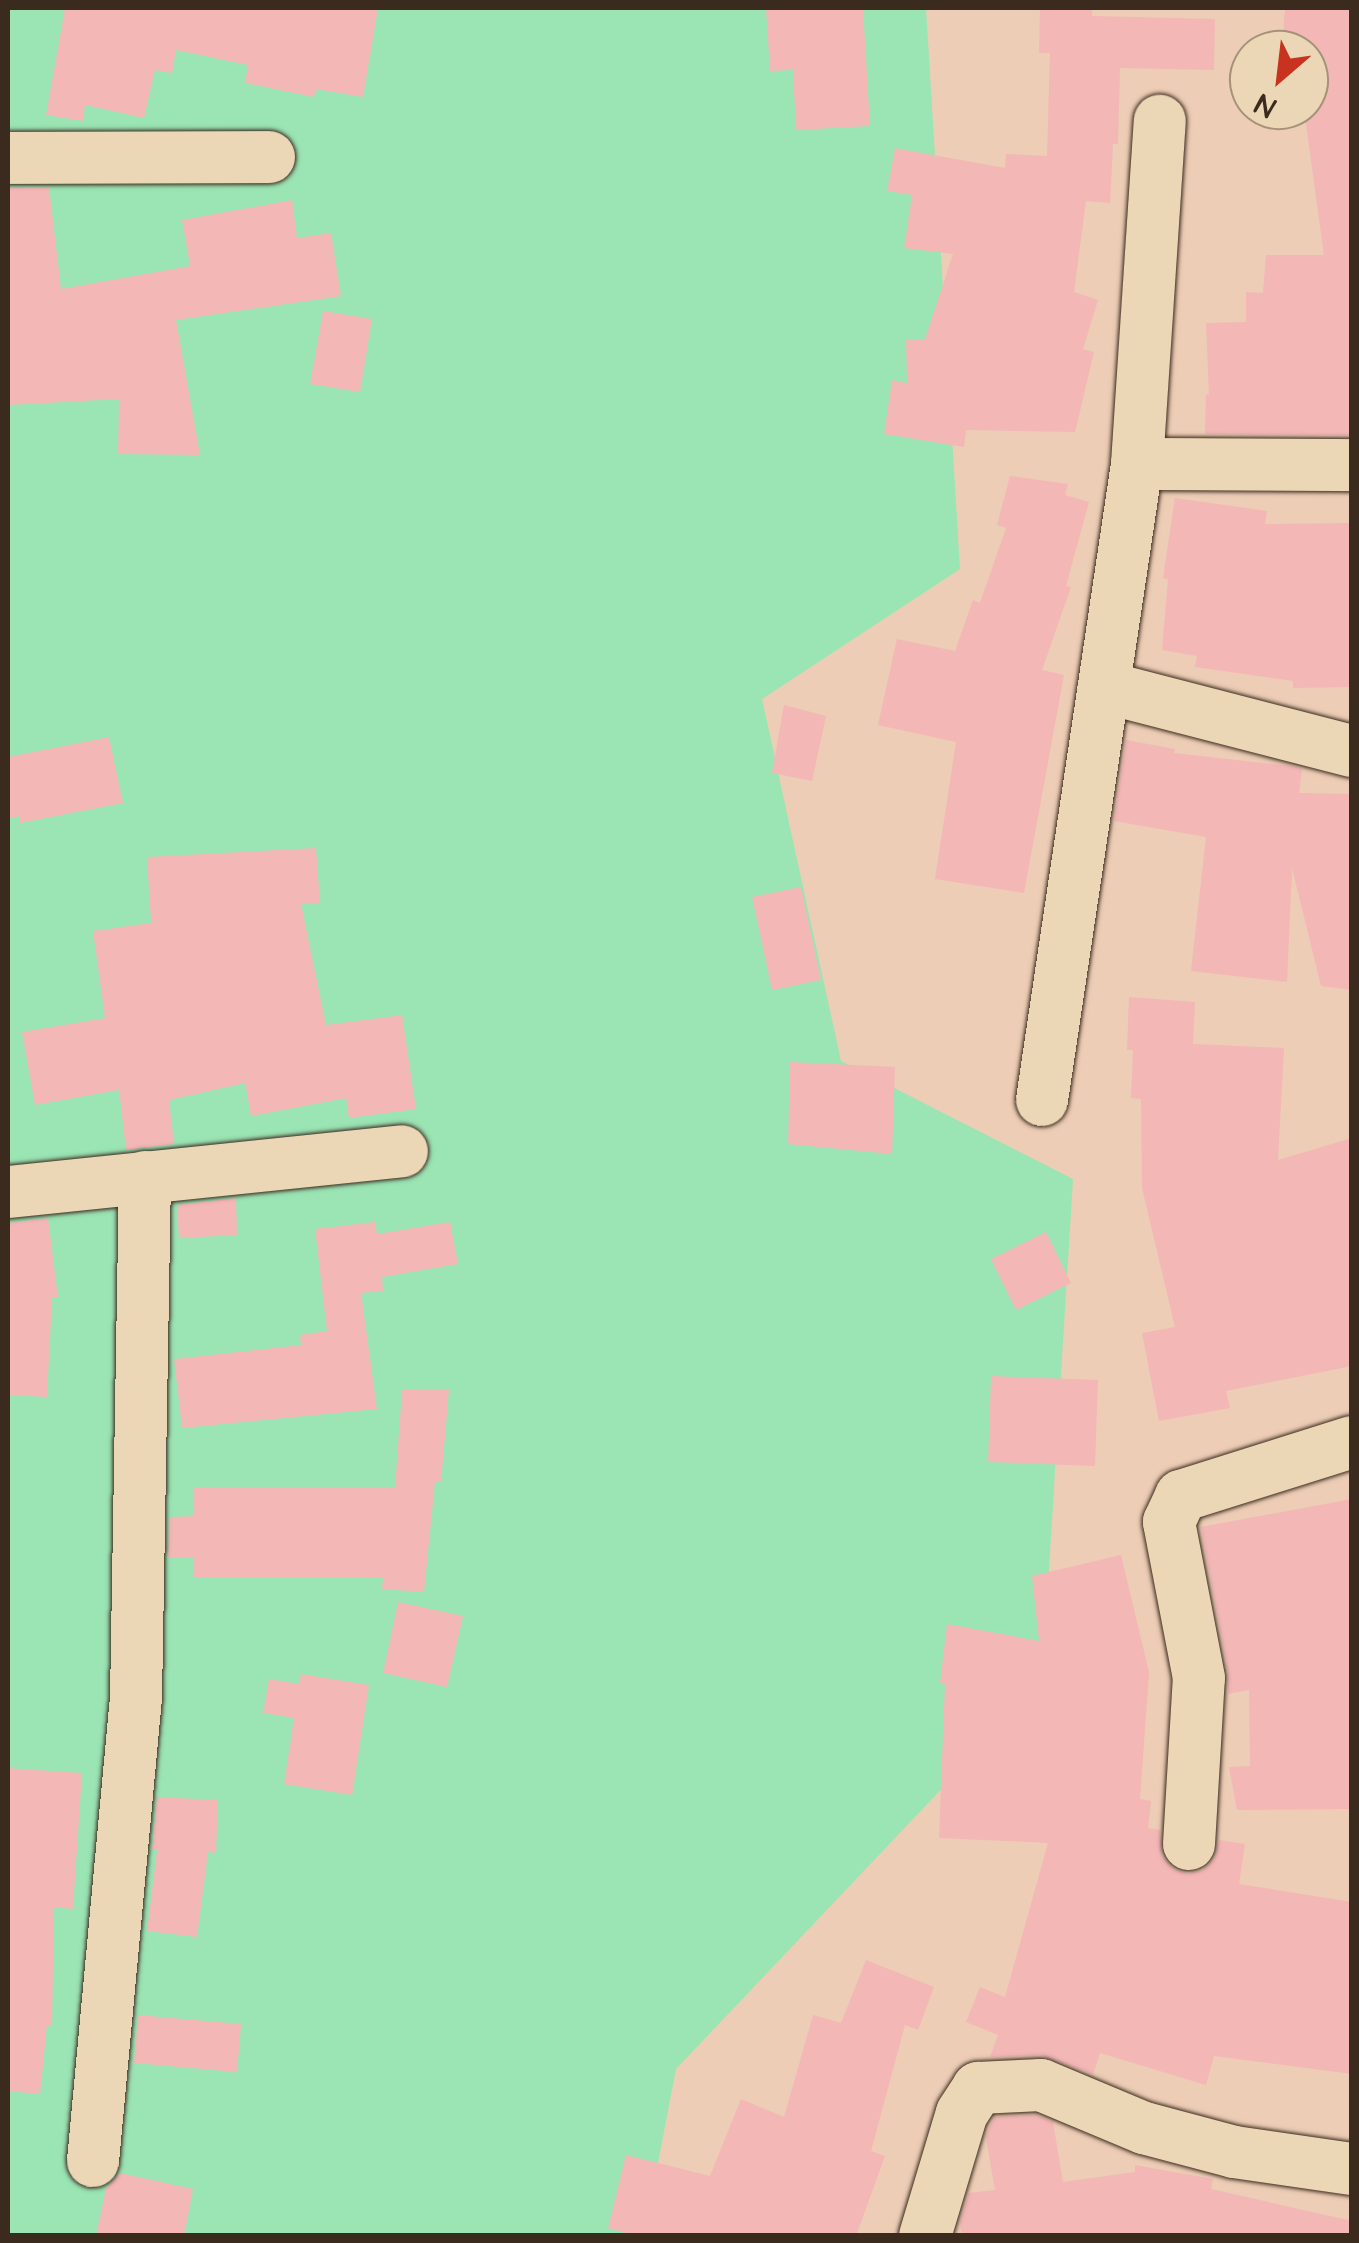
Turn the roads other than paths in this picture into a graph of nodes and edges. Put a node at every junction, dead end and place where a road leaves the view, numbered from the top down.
1 (1160, 121) dead end
2 (269, 156) dead end
3 (8, 158) edge
4 (1137, 464) junction
5 (1352, 464) edge
6 (1104, 686) junction
7 (1352, 751) edge
8 (1042, 1100) dead end
9 (402, 1151) dead end
10 (144, 1177) junction
11 (8, 1192) edge
12 (1352, 1442) edge
13 (1190, 1844) dead end
14 (93, 2161) dead end
15 (1352, 2169) edge
16 (926, 2236) edge

1 - 4 street
2 - 3 street
4 - 5 street
4 - 6 street
6 - 7 street
6 - 8 street
9 - 10 street
10 - 11 street
10 - 14 street
12 - 13 street
15 - 16 street

